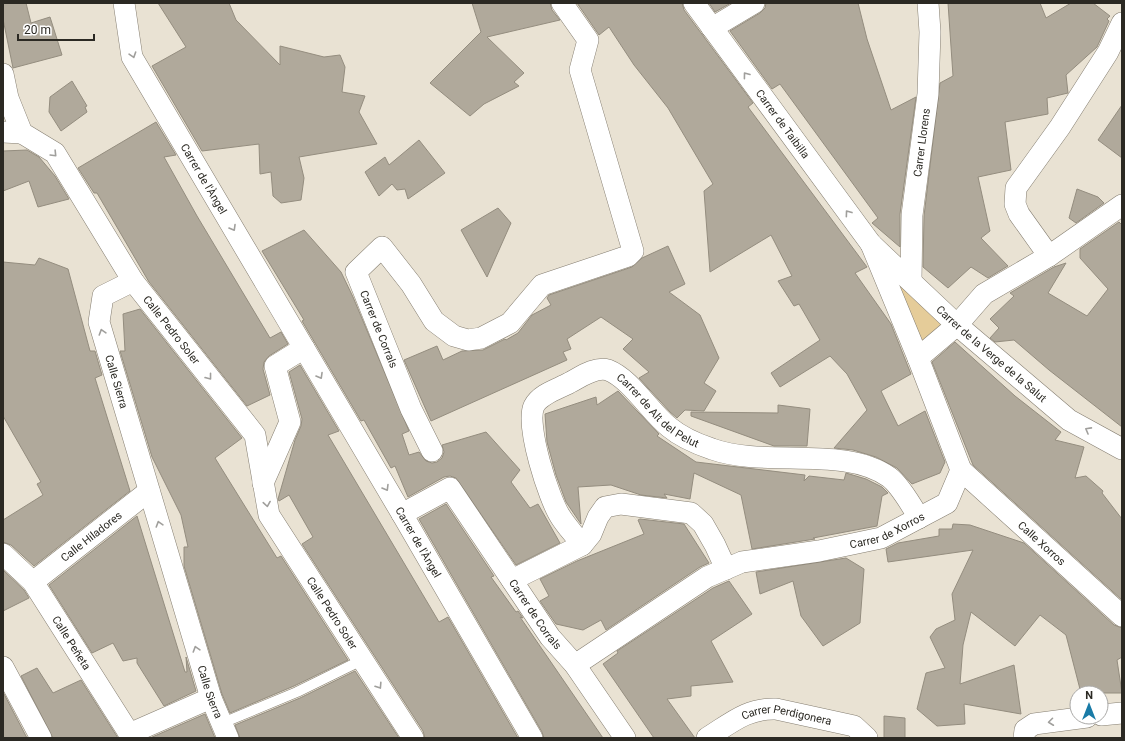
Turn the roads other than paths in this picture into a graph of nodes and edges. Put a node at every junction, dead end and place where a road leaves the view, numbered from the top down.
1 (124, 3) edge
2 (562, 3) edge
3 (694, 3) edge
4 (754, 3) edge
5 (928, 3) edge
6 (1122, 22) edge
7 (712, 28) junction
8 (3, 74) edge
9 (13, 133) edge
10 (1122, 205) edge
11 (872, 244) junction
12 (1049, 256) junction
13 (133, 280) junction
14 (911, 281) junction
15 (957, 325) junction
16 (304, 348) junction
17 (918, 358) junction
18 (1122, 449) edge
19 (432, 451) dead end
20 (961, 470) junction
21 (264, 483) junction
22 (149, 491) junction
23 (402, 514) junction
24 (919, 518) junction
25 (582, 545) junction
26 (3, 554) edge
27 (726, 569) junction
28 (512, 580) junction
29 (33, 582) junction
30 (1122, 616) edge
31 (362, 660) junction
32 (575, 665) junction
33 (3, 667) edge
34 (211, 698) junction
35 (1122, 712) edge
36 (1109, 714) edge
37 (1069, 719) edge
38 (224, 731) edge
39 (131, 736) edge
40 (41, 738) edge
41 (413, 738) edge
42 (532, 738) edge
43 (625, 738) edge
44 (707, 738) edge
45 (867, 738) edge
46 (1024, 738) edge

1 -> 16 street, Carrer de l'Àngel
2 - 19 street, Carrer de Corrals
3 - 7 street, Carrer de Taibilla
4 - 7 street
5 - 14 street, Carrer Llorens
6 - 12 street
11 -> 7 street, Carrer de Taibilla
8 - 9 street
9 -> 13 street
10 - 12 street
11 - 14 street, Carrer de la Verge de la Salut
11 - 17 street
12 - 15 street
13 -> 21 street, Calle Pedro Soler
22 -> 13 street, Calle Sierra
14 - 15 street, Carrer de la Verge de la Salut
15 - 17 street
18 -> 15 street, Carrer de la Verge de la Salut
16 - 21 street
16 -> 23 street, Carrer de l'Àngel
17 - 20 street
20 - 24 street, Carrer de Xorros
20 - 30 street, Calle Xorros
21 -> 31 street, Calle Pedro Soler
22 - 29 street, Calle Hiladores
34 -> 22 street, Calle Sierra
23 - 28 street, Carrer de Corrals
23 - 42 street, Carrer de l'Àngel
24 - 25 street, Carrer de Alt del Pelut
24 - 27 street, Carrer de Xorros
25 - 27 street
25 - 28 street
26 - 29 street, Calle Peñeta
27 - 32 street, Carrer de Xorros
28 - 32 street, Carrer de Corrals
29 - 39 street, Calle Peñeta
31 - 38 lane
31 -> 41 street, Calle Pedro Soler
32 - 43 street, Carrer de Corrals
33 - 40 street
34 - 38 street, Calle Sierra
34 - 39 street
35 - 36 street
37 -> 46 street
44 - 45 street, Carrer Perdigonera

